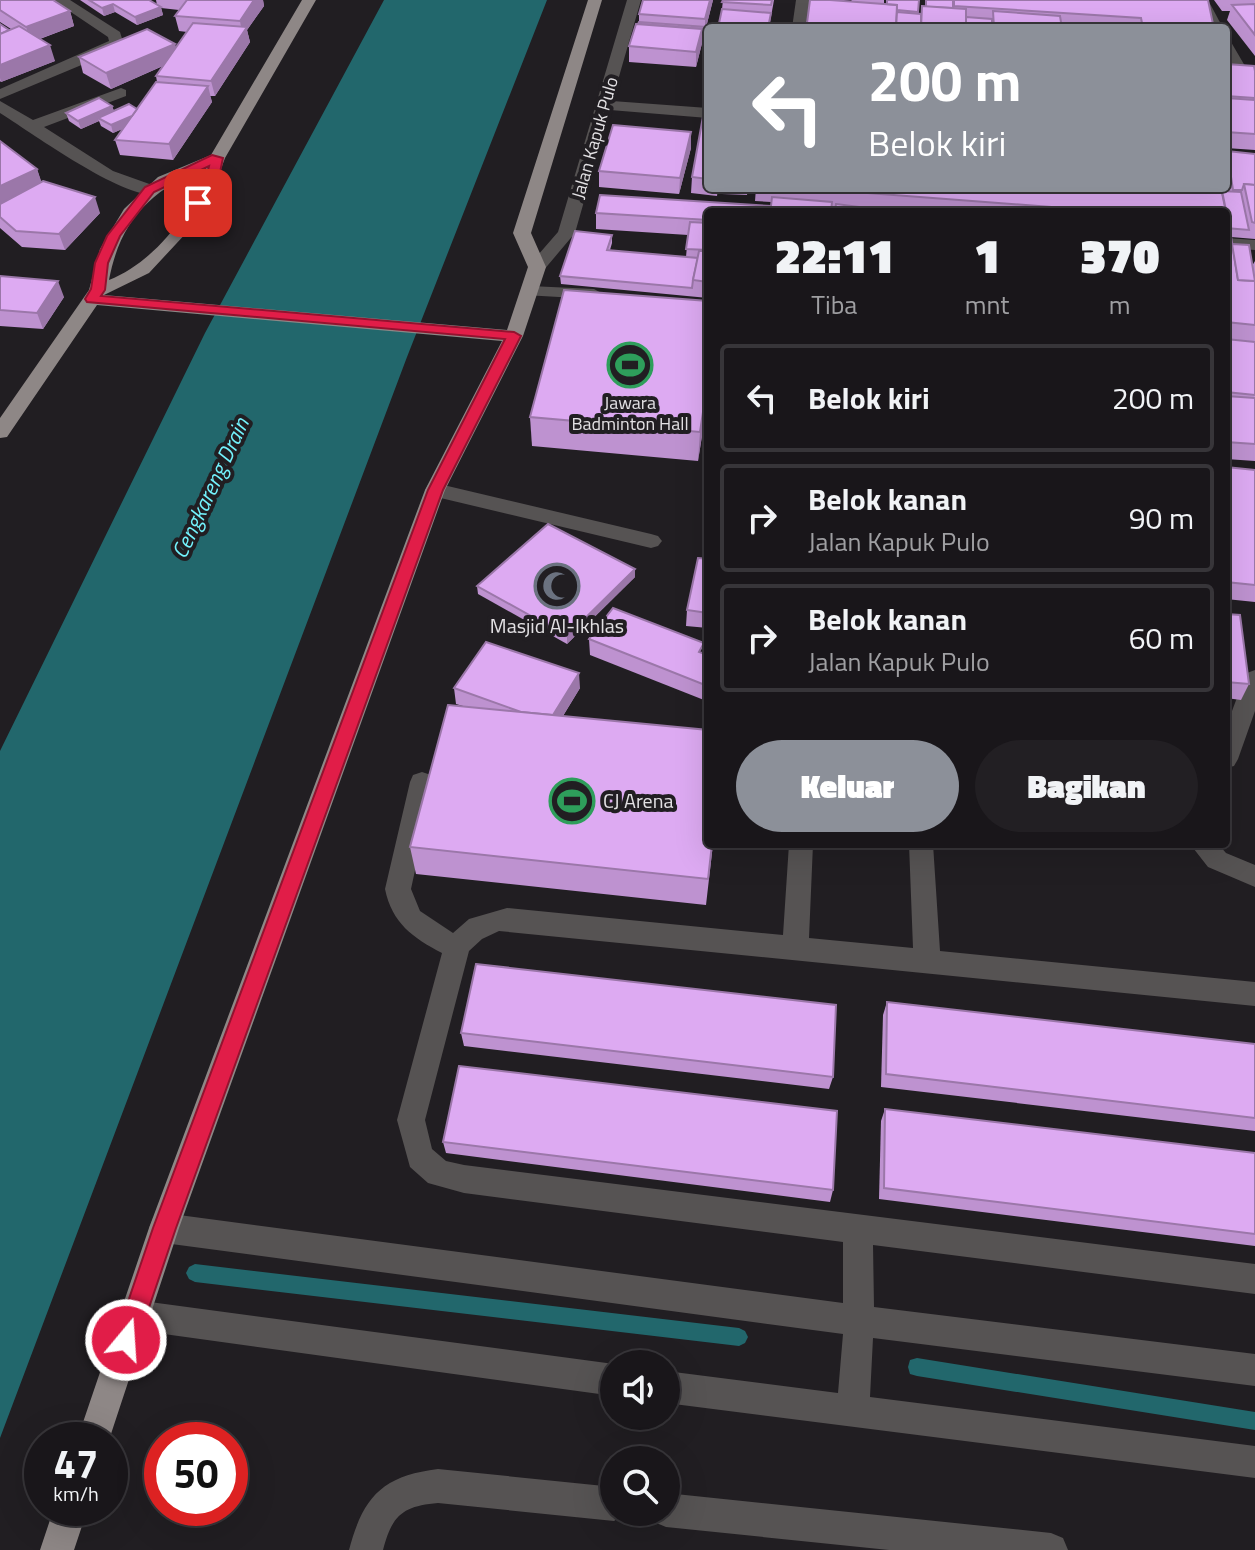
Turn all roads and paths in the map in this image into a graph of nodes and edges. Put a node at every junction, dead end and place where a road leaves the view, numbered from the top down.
1 (60, 0) edge
2 (309, 0) edge
3 (595, 0) edge
4 (634, 0) edge
5 (803, 0) edge
6 (1201, 0) edge
7 (800, 24) edge
8 (1214, 24) edge
9 (1255, 66) edge
10 (1232, 67) edge
11 (121, 93) dead end
12 (0, 94) edge
13 (604, 105) junction
14 (0, 106) edge
15 (704, 113) edge
16 (31, 126) junction
17 (217, 158) junction
18 (149, 190) junction
19 (1230, 243) edge
20 (1255, 245) edge
21 (537, 267) junction
22 (530, 291) junction
23 (95, 294) junction
24 (616, 296) edge
25 (503, 335) junction
26 (0, 432) edge
27 (435, 490) junction
28 (651, 541) dead end
29 (1255, 679) edge
30 (1230, 748) edge
31 (422, 782) dead end
32 (801, 848) edge
33 (921, 848) edge
34 (1206, 848) edge
35 (1255, 876) edge
36 (457, 947) junction
37 (795, 948) junction
38 (927, 961) junction
39 (1255, 994) edge
40 (164, 1228) junction
41 (858, 1229) junction
42 (1255, 1279) edge
43 (135, 1315) junction
44 (859, 1321) junction
45 (1255, 1370) edge
46 (600, 1378) edge
47 (680, 1389) edge
48 (853, 1412) junction
49 (99, 1422) edge
50 (1255, 1462) edge
51 (600, 1503) edge
52 (680, 1511) edge
53 (65, 1526) edge
54 (57, 1550) edge
55 (366, 1550) edge
56 (1051, 1550) edge

1 - 12 street
2 - 17 main road
3 - 21 main road, Jalan Kapuk Pulo
4 - 13 street, Jalan Kapuk Pulo
5 - 7 street
6 - 8 street
9 - 10 street
11 - 16 street
13 - 15 street
13 - 21 street, Jalan Kapuk Pulo
14 - 16 street
16 - 18 street
17 - 18 main road
17 - 23 main road
18 - 23 main road
19 - 20 street
21 - 22 main road, Jalan Kapuk Pulo
22 - 24 street
22 - 25 main road, Jalan Kapuk Pulo
23 - 25 main road
23 - 26 main road
25 - 27 main road, Jalan Kapuk Pulo
27 - 28 street
27 - 40 main road, Jalan Kapuk Pulo
29 - 30 street
31 - 36 street
32 - 37 street
33 - 38 street
34 - 35 street
36 - 37 street
36 - 41 street
37 - 38 street
38 - 39 street
40 - 43 main road, Jalan Kapuk Pulo
40 - 44 street
41 - 42 street
41 - 44 street
43 - 46 street
43 - 49 main road, Jalan Kapuk Pulo
44 - 45 street
44 - 48 street
47 - 48 street
48 - 50 street
51 - 55 street
52 - 56 street
53 - 54 main road

